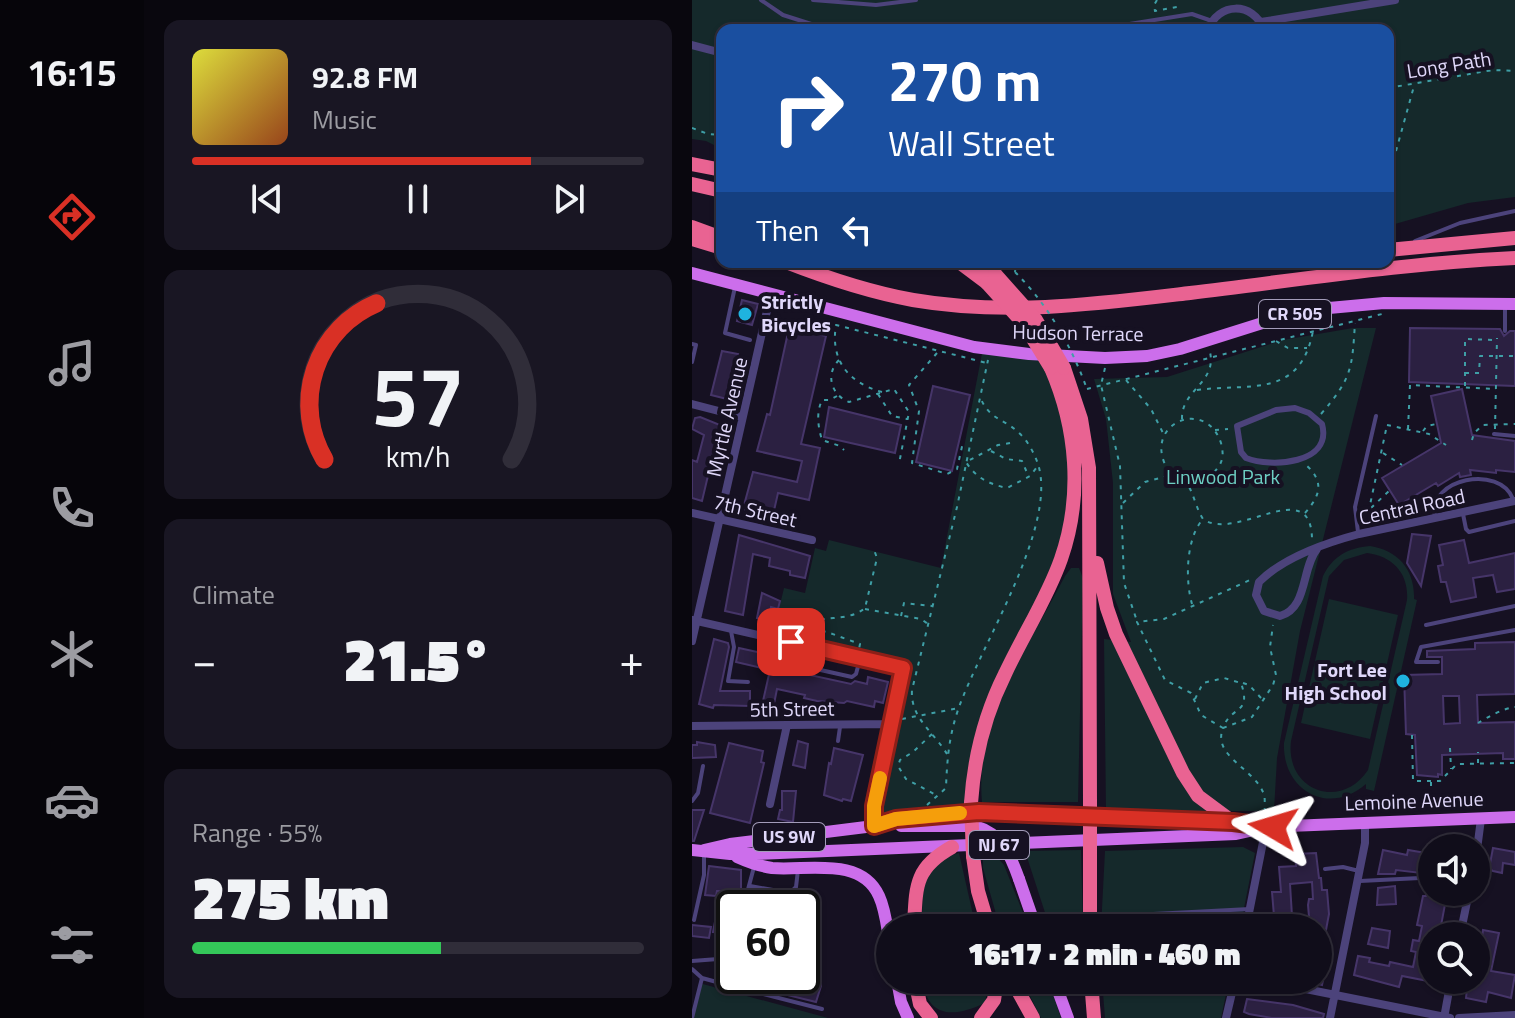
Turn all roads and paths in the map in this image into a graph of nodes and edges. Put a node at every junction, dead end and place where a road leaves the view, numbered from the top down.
1 (761, 0) edge
2 (813, 0) edge
3 (916, 0) edge
4 (1157, 0) edge
5 (1395, 0) edge
6 (1182, 6) dead end
7 (811, 24) edge
8 (1130, 24) edge
9 (1208, 24) edge
10 (1211, 24) edge
11 (1261, 24) edge
12 (1272, 24) edge
13 (692, 45) edge
14 (716, 51) edge
15 (1515, 71) edge
16 (1415, 84) junction
17 (1394, 87) edge
18 (692, 128) edge
19 (716, 135) edge
20 (1394, 159) edge
21 (696, 165) edge
22 (716, 170) edge
23 (692, 184) edge
24 (716, 190) edge
25 (1515, 211) edge
26 (692, 227) edge
27 (716, 236) edge
28 (1515, 238) edge
29 (692, 239) edge
30 (716, 246) edge
31 (1395, 249) edge
32 (1515, 258) edge
33 (803, 268) edge
34 (970, 268) edge
35 (984, 268) edge
36 (1015, 268) edge
37 (692, 273) edge
38 (991, 279) junction
39 (736, 284) junction
40 (771, 293) junction
41 (1510, 304) edge
42 (1384, 313) dead end
43 (1355, 323) junction
44 (1313, 330) junction
45 (1505, 331) dead end
46 (750, 340) dead end
47 (1207, 341) junction
48 (1276, 341) junction
49 (692, 344) edge
50 (1309, 348) junction
51 (938, 352) junction
52 (988, 356) junction
53 (1496, 356) junction
54 (1515, 356) edge
55 (1105, 358) junction
56 (1212, 358) junction
57 (840, 360) junction
58 (692, 362) edge
59 (1058, 368) junction
60 (1465, 373) junction
61 (1125, 379) junction
62 (1101, 385) junction
63 (900, 386) dead end
64 (1465, 387) junction
65 (894, 389) junction
66 (1496, 389) junction
67 (1197, 390) junction
68 (880, 392) junction
69 (837, 396) junction
70 (980, 397) junction
71 (692, 404) edge
72 (1376, 416) dead end
73 (742, 417) junction
74 (1318, 418) junction
75 (909, 419) junction
76 (1182, 420) junction
77 (1436, 424) dead end
78 (1515, 424) edge
79 (1495, 425) junction
80 (1237, 426) junction
81 (1408, 429) junction
82 (1215, 430) junction
83 (1422, 432) junction
84 (1494, 434) joint
85 (1164, 435) junction
86 (1515, 436) edge
87 (1472, 440) dead end
88 (963, 442) dead end
89 (1010, 443) dead end
90 (1446, 445) dead end
91 (844, 450) dead end
92 (990, 451) junction
93 (1241, 452) junction
94 (1315, 452) junction
95 (1381, 452) junction
96 (1223, 455) junction
97 (1299, 460) junction
98 (966, 462) junction
99 (899, 464) dead end
100 (1402, 465) dead end
101 (1038, 466) junction
102 (1172, 475) junction
103 (1029, 476) junction
104 (1317, 477) junction
105 (1187, 483) junction
106 (1390, 490) dead end
107 (1514, 501) edge
108 (1122, 504) junction
109 (1370, 509) junction
110 (1462, 512) junction
111 (692, 513) edge
112 (1304, 514) junction
113 (1435, 517) junction
114 (1203, 519) junction
115 (720, 521) junction
116 (1515, 521) edge
117 (1090, 523) junction
118 (1375, 531) junction
119 (1359, 534) junction
120 (812, 540) dead end
121 (873, 547) dead end
122 (1315, 550) junction
123 (1266, 575) junction
124 (1192, 605) junction
125 (1515, 606) edge
126 (933, 607) junction
127 (863, 609) junction
128 (901, 616) junction
129 (1276, 616) junction
130 (694, 621) edge
131 (1137, 622) junction
132 (929, 625) junction
133 (1426, 625) dead end
134 (800, 626) junction
135 (730, 628) junction
136 (1515, 630) edge
137 (692, 641) edge
138 (789, 642) junction
139 (860, 644) dead end
140 (860, 659) junction
141 (1438, 662) dead end
142 (748, 682) dead end
143 (1241, 683) junction
144 (1195, 699) junction
145 (1262, 700) junction
146 (1515, 707) edge
147 (959, 708) junction
148 (918, 716) junction
149 (893, 722) junction
150 (1478, 723) dead end
151 (841, 724) junction
152 (787, 725) junction
153 (692, 726) edge
154 (1223, 728) junction
155 (932, 734) junction
156 (1412, 735) dead end
157 (838, 741) dead end
158 (1450, 748) dead end
159 (1478, 752) dead end
160 (947, 755) junction
161 (1515, 763) edge
162 (1478, 764) junction
163 (703, 766) dead end
164 (1451, 770) junction
165 (1431, 781) junction
166 (937, 796) junction
167 (692, 801) edge
168 (770, 804) dead end
169 (1431, 805) dead end
170 (926, 810) dead end
171 (1265, 812) dead end
172 (1515, 817) edge
173 (1481, 819) junction
174 (1233, 822) junction
175 (1365, 823) junction
176 (874, 826) junction
177 (1266, 827) junction
178 (1479, 834) edge
179 (952, 847) junction
180 (698, 850) edge
181 (730, 854) junction
182 (755, 864) junction
183 (798, 869) junction
184 (1325, 869) dead end
185 (1358, 876) junction
186 (1418, 878) edge
187 (750, 886) junction
188 (749, 890) edge
189 (1251, 909) junction
190 (883, 914) edge
191 (915, 914) edge
192 (985, 914) edge
193 (1031, 914) edge
194 (1090, 914) edge
195 (1153, 914) dead end
196 (1250, 914) edge
197 (694, 920) dead end
198 (716, 959) edge
199 (692, 961) edge
200 (692, 969) edge
201 (702, 978) junction
202 (716, 982) edge
203 (763, 994) edge
204 (900, 994) edge
205 (918, 994) edge
206 (995, 994) edge
207 (1020, 994) edge
208 (1059, 994) edge
209 (1092, 994) edge
210 (1232, 994) edge
211 (1325, 994) edge
212 (1449, 994) edge
213 (1334, 996) junction
214 (822, 1009) dead end
215 (1515, 1015) edge
216 (692, 1018) edge
217 (908, 1018) edge
218 (931, 1018) edge
219 (981, 1018) edge
220 (1033, 1018) edge
221 (1068, 1018) edge
222 (1094, 1018) edge
223 (1226, 1018) edge
224 (1330, 1018) edge
225 (1446, 1018) edge
226 (1459, 1018) edge

1 - 7 lane
2 - 3 lane
4 - 6 path
5 - 12 street
8 - 9 lane
10 - 11 street
13 - 14 street
15 - 16 path, Long Path
16 - 17 path, Long Path
16 - 20 path
18 - 19 path
21 - 22 highway
23 - 24 highway
25 - 31 lane
26 - 27 highway
28 - 31 highway
29 - 30 highway
32 - 33 highway
34 - 38 highway
35 - 38 highway
36 - 62 path, bridge
37 - 39 main road, Hudson Terrace / CR 505
38 - 59 highway, bridge
39 - 40 main road, Hudson Terrace / CR 505
39 - 46 lane
40 - 52 main road, Hudson Terrace / CR 505
40 - 73 street, Myrtle Avenue
41 - 45 lane
41 - 47 main road, Hudson Terrace / CR 505
42 - 43 path
43 - 44 path
43 - 74 path
44 - 48 path
44 - 50 path
47 - 55 main road, Hudson Terrace / CR 505
47 - 56 path
48 - 50 path
48 - 56 path
49 - 58 lane
50 - 67 path
51 - 52 path
51 - 57 path
51 - 88 path
52 - 55 main road, Hudson Terrace / CR 505
52 - 70 path
53 - 54 path
53 - 60 path
53 - 60 path
53 - 66 path
55 - 62 path
56 - 61 path
56 - 67 path
57 - 68 path
57 - 69 path
59 - 117 highway
59 - 192 highway, bridge
60 - 64 path
61 - 62 path
61 - 85 path
62 - 108 path
63 - 65 path
64 - 66 path
64 - 81 path
65 - 68 path
65 - 75 path
66 - 79 path
67 - 76 path
68 - 69 path
68 - 75 path
69 - 91 path
70 - 98 path
70 - 101 path
71 - 73 street
72 - 119 lane
73 - 115 street, Myrtle Avenue
74 - 80 street
74 - 94 street
75 - 99 path
76 - 82 path
76 - 85 path
77 - 83 path
78 - 79 path
79 - 84 path
79 - 87 path
80 - 82 path
80 - 93 street
81 - 83 path
81 - 95 path
82 - 96 path
83 - 90 path
84 - 86 lane
85 - 102 path
89 - 92 path
92 - 98 path
92 - 103 path
93 - 96 path
93 - 97 street
94 - 97 street
94 - 104 path
95 - 100 path
95 - 109 path
96 - 105 path
97 - 104 path
98 - 103 path
98 - 126 path
101 - 103 path
101 - 147 path
102 - 105 path
102 - 108 path
104 - 112 path
105 - 114 path
106 - 109 path
107 - 110 street, Central Road
107 - 113 lane
108 - 131 path
109 - 118 path
110 - 113 street, Central Road
110 - 116 lane
111 - 115 street, 7th Street
112 - 114 path
112 - 122 path
113 - 118 street, Central Road
114 - 124 path
115 - 120 street, 7th Street
115 - 130 street, Myrtle Avenue
117 - 174 highway
117 - 194 highway, bridge
118 - 119 street, Central Road
119 - 122 street, Central Road
121 - 127 path
122 - 123 street, Central Road
122 - 129 street
123 - 124 path
123 - 129 street
124 - 131 path
125 - 133 lane
126 - 128 path
126 - 132 path
127 - 128 path
127 - 134 path
128 - 132 path
129 - 145 path
130 - 135 street
130 - 137 street, Myrtle Avenue
131 - 144 path
132 - 148 path
134 - 138 path
134 - 139 path
135 - 138 street
135 - 142 lane
136 - 141 lane
138 - 140 street
138 - 140 lane
140 - 149 street
143 - 144 path
143 - 145 path
143 - 154 path
144 - 154 path
145 - 154 path
146 - 150 path
147 - 148 path
147 - 160 path
148 - 149 path
148 - 155 path
149 - 151 street, 5th Street
149 - 176 street
151 - 152 street, 5th Street
151 - 157 lane
152 - 153 street, 5th Street
152 - 168 street
154 - 171 path
155 - 160 path
155 - 166 path
156 - 165 path
158 - 164 path
159 - 162 path
160 - 166 path
161 - 162 path
162 - 164 path
163 - 167 lane
164 - 165 path
165 - 169 path
166 - 170 path
172 - 173 main road, Lemoine Avenue / NJ 67
173 - 175 main road, Lemoine Avenue / NJ 67
173 - 178 street
174 - 176 main road, Lemoine Avenue / NJ 67
174 - 177 main road, Lemoine Avenue / NJ 67
175 - 177 main road, Lemoine Avenue / NJ 67
175 - 185 street
176 - 180 main road, Lemoine Avenue / US 9W
176 - 193 main road, US 9W, bridge
177 - 179 main road, Lemoine Avenue / NJ 67
177 - 189 street
179 - 181 main road, Lemoine Avenue / NJ 67
179 - 191 highway
180 - 181 main road, Lemoine Avenue / US 9W
180 - 197 lane
181 - 182 main road, US 9W
182 - 183 main road, US 9W
182 - 187 lane
183 - 187 lane
183 - 190 main road, US 9W
184 - 185 lane
185 - 186 lane
185 - 213 street
187 - 188 lane
189 - 195 lane
189 - 196 street
198 - 199 lane
200 - 201 lane
201 - 202 lane
201 - 216 lane
203 - 214 lane
204 - 217 main road
205 - 218 highway
206 - 219 highway
207 - 220 highway
208 - 221 main road
209 - 222 highway
210 - 223 street
211 - 213 street
212 - 225 street
213 - 224 street
213 - 225 street
215 - 226 street

